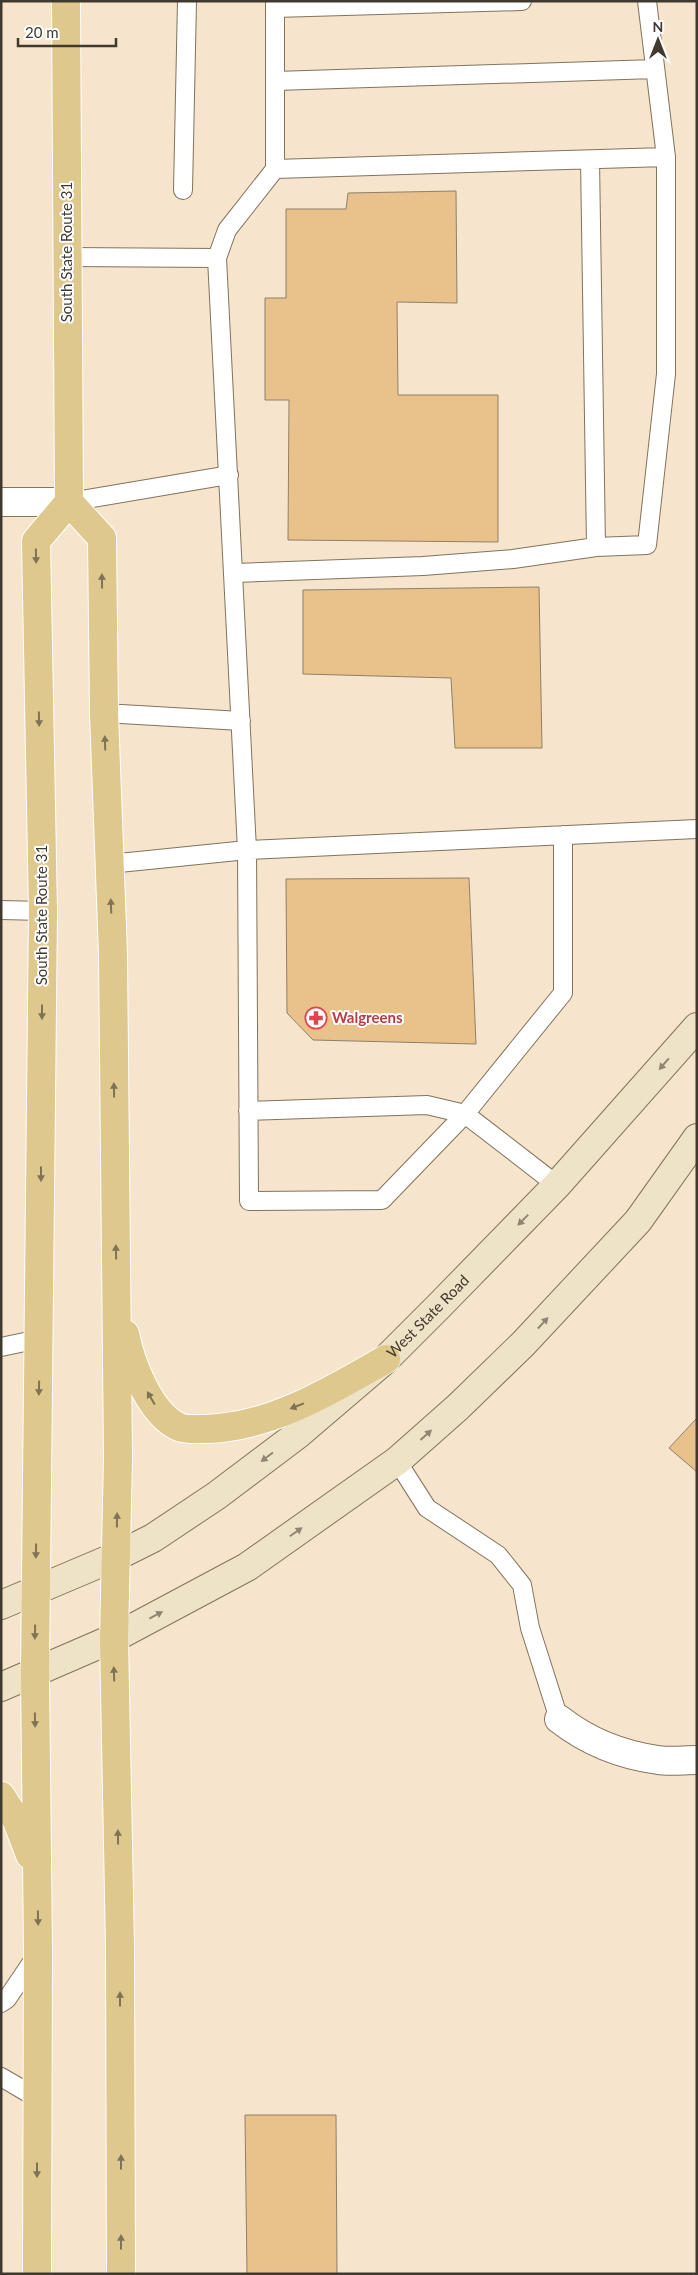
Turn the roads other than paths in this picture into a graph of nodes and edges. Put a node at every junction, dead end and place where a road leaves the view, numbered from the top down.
1 (66, 1) edge
2 (187, 1) edge
3 (522, 1) edge
4 (647, 1) edge
5 (275, 5) edge
6 (655, 69) junction
7 (275, 82) junction
8 (666, 157) junction
9 (590, 160) junction
10 (276, 169) junction
11 (183, 190) dead end
12 (67, 257) junction
13 (217, 258) junction
14 (229, 475) junction
15 (1, 502) edge
16 (69, 502) junction
17 (596, 547) junction
18 (234, 573) junction
19 (104, 713) junction
20 (241, 721) junction
21 (697, 829) edge
22 (563, 835) junction
23 (247, 850) junction
24 (109, 864) junction
25 (1, 910) edge
26 (43, 911) junction
27 (697, 1027) edge
28 (248, 1111) junction
29 (465, 1114) junction
30 (697, 1138) edge
31 (557, 1185) junction
32 (116, 1289) junction
33 (39, 1339) junction
34 (1, 1347) edge
35 (386, 1359) junction
36 (397, 1461) junction
37 (117, 1556) junction
38 (36, 1592) junction
39 (1, 1605) edge
40 (114, 1638) junction
41 (35, 1672) junction
42 (1, 1687) edge
43 (559, 1719) joint
44 (697, 1760) edge
45 (1, 1796) edge
46 (37, 1878) junction
47 (38, 1952) junction
48 (1, 2003) edge
49 (1, 2078) edge
50 (37, 2098) junction
51 (37, 2274) edge
52 (121, 2274) edge

1 - 12 main road, South State Route 31
2 - 11 lane
3 - 5 lane
4 - 6 lane
5 - 7 lane
6 - 7 lane
6 - 8 lane
7 - 10 lane
8 - 9 lane
8 - 17 lane
9 - 10 lane
9 - 17 lane
10 - 13 lane
12 - 13 lane
12 - 16 main road, South State Route 31
13 - 14 lane
14 - 16 lane
14 - 18 lane
15 - 16 street
19 -> 16 main road
16 -> 26 main road, South State Route 31
17 - 18 lane
18 - 20 lane
19 - 20 lane
24 -> 19 main road
20 - 23 lane
21 - 22 lane
22 - 23 lane
22 - 29 lane
23 - 24 lane
23 - 28 lane
32 -> 24 main road
25 - 26 lane
26 -> 33 main road, South State Route 31
27 -> 31 main road, West State Road
28 - 29 lane
28 - 29 lane
29 - 31 lane
36 -> 30 main road
31 -> 35 main road, West State Road
35 -> 32 main road
37 -> 32 main road
33 - 34 lane
33 -> 38 main road, South State Route 31
35 -> 37 main road, West State Road
40 -> 36 main road
36 - 43 lane
37 - 38 main road, West State Road
37 - 40 main road
38 - 39 main road, West State Road
38 -> 41 main road, South State Route 31
40 - 41 main road
52 -> 40 main road
41 - 42 main road
41 -> 46 main road, South State Route 31
43 - 44 street
45 - 46 main road
46 -> 47 main road, South State Route 31
47 - 48 lane
47 - 50 main road, South State Route 31
49 - 50 lane
50 -> 51 main road, South State Route 31

